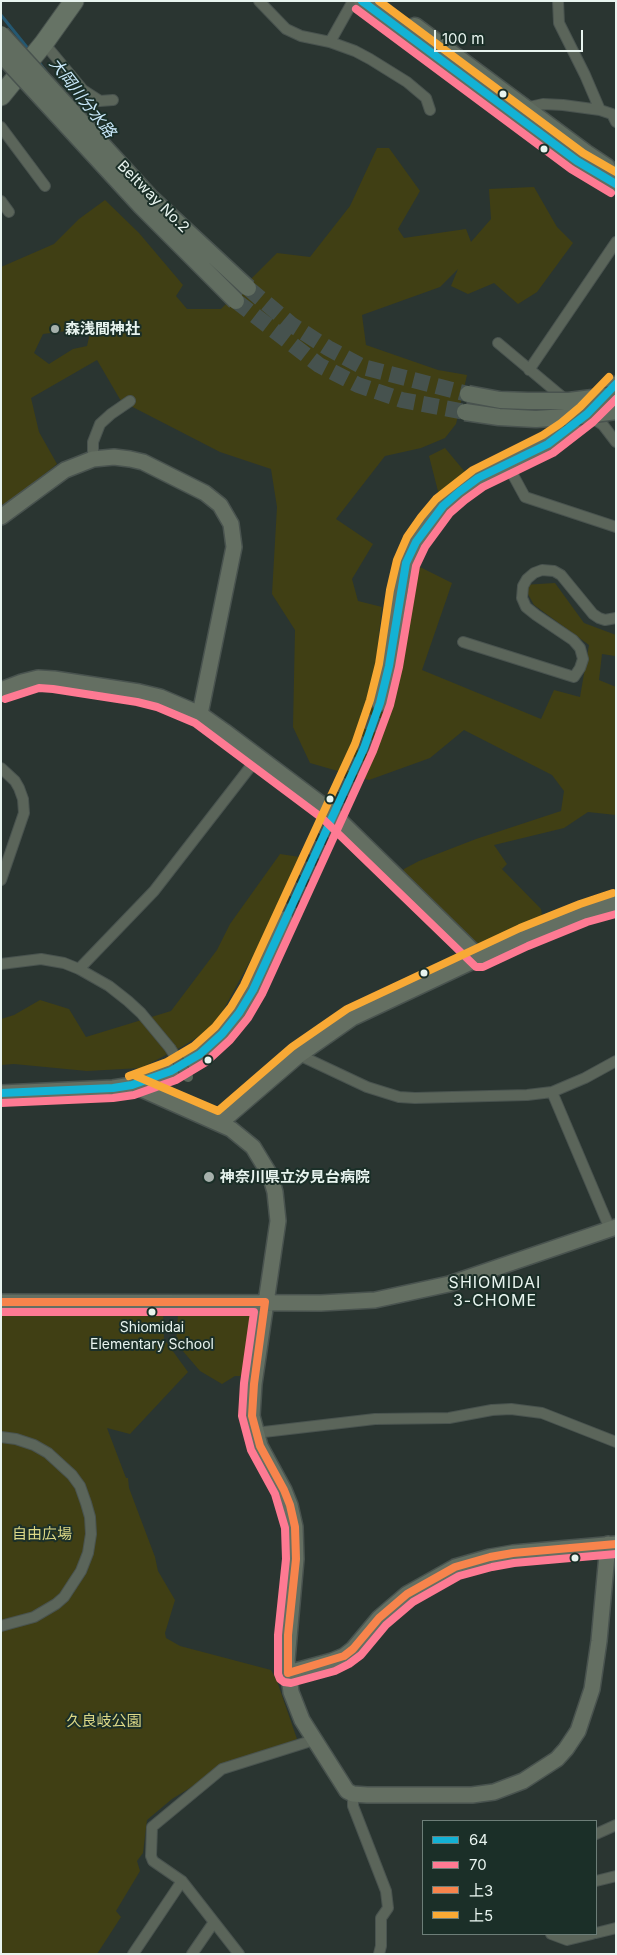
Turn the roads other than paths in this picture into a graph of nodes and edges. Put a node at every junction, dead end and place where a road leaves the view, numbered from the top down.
1 (63, 1) edge
2 (74, 1) edge
3 (259, 1) edge
4 (353, 1) edge
5 (362, 1) edge
6 (381, 1) edge
7 (558, 1) edge
8 (1, 34) edge
9 (44, 42) junction
10 (330, 42) junction
11 (1, 54) edge
12 (7, 74) edge
13 (1, 96) edge
14 (113, 100) dead end
15 (525, 108) junction
16 (430, 110) dead end
17 (600, 110) junction
18 (616, 122) edge
19 (1, 126) edge
20 (616, 172) edge
21 (616, 184) edge
22 (45, 186) dead end
23 (1, 201) edge
24 (9, 212) dead end
25 (188, 224) dead end
26 (616, 242) edge
27 (238, 269) dead end
28 (248, 288) tunnel mouth
29 (236, 301) tunnel mouth
30 (498, 343) dead end
31 (529, 370) junction
32 (616, 384) edge
33 (468, 394) tunnel mouth
34 (616, 395) edge
35 (130, 401) dead end
36 (616, 411) edge
37 (465, 412) tunnel mouth
38 (587, 414) junction
39 (616, 442) edge
40 (93, 458) junction
41 (507, 464) junction
42 (1, 517) edge
43 (616, 528) edge
44 (616, 618) edge
45 (463, 642) dead end
46 (1, 690) edge
47 (380, 703) tunnel mouth
48 (200, 714) junction
49 (258, 757) junction
50 (1, 768) edge
51 (1, 880) edge
52 (616, 903) edge
53 (285, 919) tunnel mouth
54 (480, 958) junction
55 (1, 964) edge
56 (79, 969) junction
57 (298, 1055) junction
58 (616, 1061) edge
59 (188, 1077) dead end
60 (132, 1085) junction
61 (1, 1092) edge
62 (552, 1092) junction
63 (220, 1124) junction
64 (613, 1228) edge
65 (1, 1302) edge
66 (265, 1302) junction
67 (255, 1433) junction
68 (1, 1437) edge
69 (616, 1442) edge
70 (612, 1544) edge
71 (1, 1626) edge
72 (288, 1672) junction
73 (314, 1740) junction
74 (353, 1794) junction
75 (616, 1825) edge
76 (597, 1834) edge
77 (616, 1876) edge
78 (182, 1881) junction
79 (597, 1881) edge
80 (214, 1922) junction
81 (616, 1928) edge
82 (597, 1933) edge
83 (554, 1935) edge
84 (588, 1935) edge
85 (133, 1954) edge
86 (192, 1954) edge
87 (239, 1954) edge
88 (379, 1954) edge

1 - 12 highway
2 - 9 highway
3 - 10 street
4 - 10 street
5 - 21 main road
6 - 15 main road
7 - 17 street
8 - 28 main road, Beltway No.2, bridge
9 - 12 highway
9 - 14 street
10 - 16 street
11 - 29 main road, Beltway No.2, bridge
12 - 13 highway
15 - 17 street
15 - 20 main road
17 - 18 street
19 - 22 street
23 - 24 street
25 - 27 street
26 - 31 street
30 - 31 street
31 - 38 street
32 - 38 street
33 - 34 main road, bridge
35 - 40 street
36 - 37 main road, bridge
38 - 39 street
38 - 41 street
40 - 42 street
40 - 48 street
41 - 43 street
41 - 47 street
44 - 45 street
46 - 48 street
48 - 49 street
49 - 54 street
49 - 56 street
50 - 51 street
52 - 54 street
53 - 60 street
54 - 57 street
55 - 56 street
56 - 59 street, bridge
57 - 62 street
57 - 63 street
58 - 62 street
60 - 61 street
60 - 63 street
62 - 64 street
63 - 66 street
64 - 66 street
65 - 66 street
66 - 67 street
67 - 69 street
67 - 72 street
68 - 71 street
70 - 72 street
70 - 74 street
72 - 73 street
73 - 74 street
73 - 78 street
74 - 88 street
75 - 76 street
77 - 79 street
78 - 80 street
78 - 85 street
80 - 86 street
80 - 87 street
81 - 82 street
83 - 84 street

